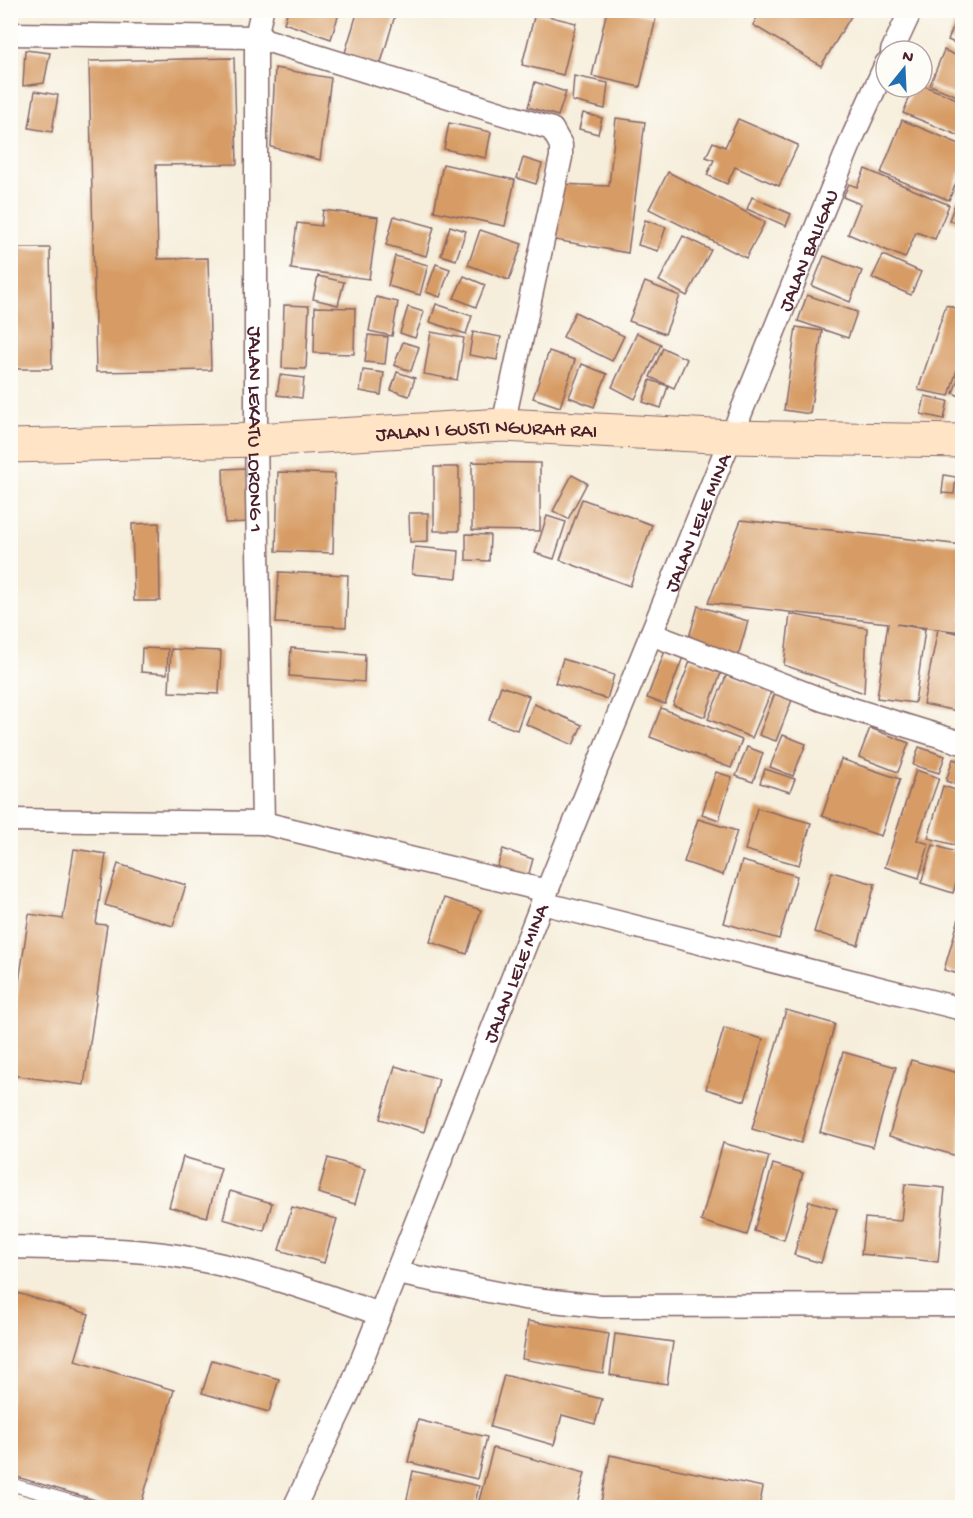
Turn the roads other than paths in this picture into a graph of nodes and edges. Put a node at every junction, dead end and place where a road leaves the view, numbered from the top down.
1 (262, 10) edge
2 (911, 10) edge
3 (10, 34) edge
4 (256, 37) junction
5 (898, 39) edge
6 (874, 90) edge
7 (503, 425) junction
8 (732, 436) junction
9 (256, 440) junction
10 (963, 441) edge
11 (10, 446) edge
12 (651, 634) junction
13 (963, 743) edge
14 (10, 820) edge
15 (263, 823) junction
16 (544, 897) junction
17 (963, 1009) edge
18 (10, 1247) edge
19 (396, 1273) junction
20 (963, 1305) edge
21 (380, 1314) junction
22 (10, 1484) edge
23 (94, 1508) edge
24 (294, 1508) edge

1 - 4 street, JALAN LEKATU LORONG 1
2 - 5 street
3 - 4 street
4 - 7 street
4 - 9 street, JALAN LEKATU LORONG 1
6 - 8 street, JALAN BALIGAU
7 - 8 main road, JALAN I GUSTI NGURAH RAI
7 - 9 main road, JALAN I GUSTI NGURAH RAI
8 - 10 main road, JALAN I GUSTI NGURAH RAI
8 - 12 street, JALAN LELE MINA
9 - 11 main road, JALAN I GUSTI NGURAH RAI
9 - 15 street, JALAN LEKATU LORONG 1
12 - 13 street
12 - 16 street, JALAN LELE MINA
14 - 15 street
15 - 16 street
16 - 17 street
16 - 19 street, JALAN LELE MINA
18 - 21 street
19 - 20 street
19 - 21 street, JALAN LELE MINA
21 - 24 street, JALAN LELE MINA
22 - 23 lane

